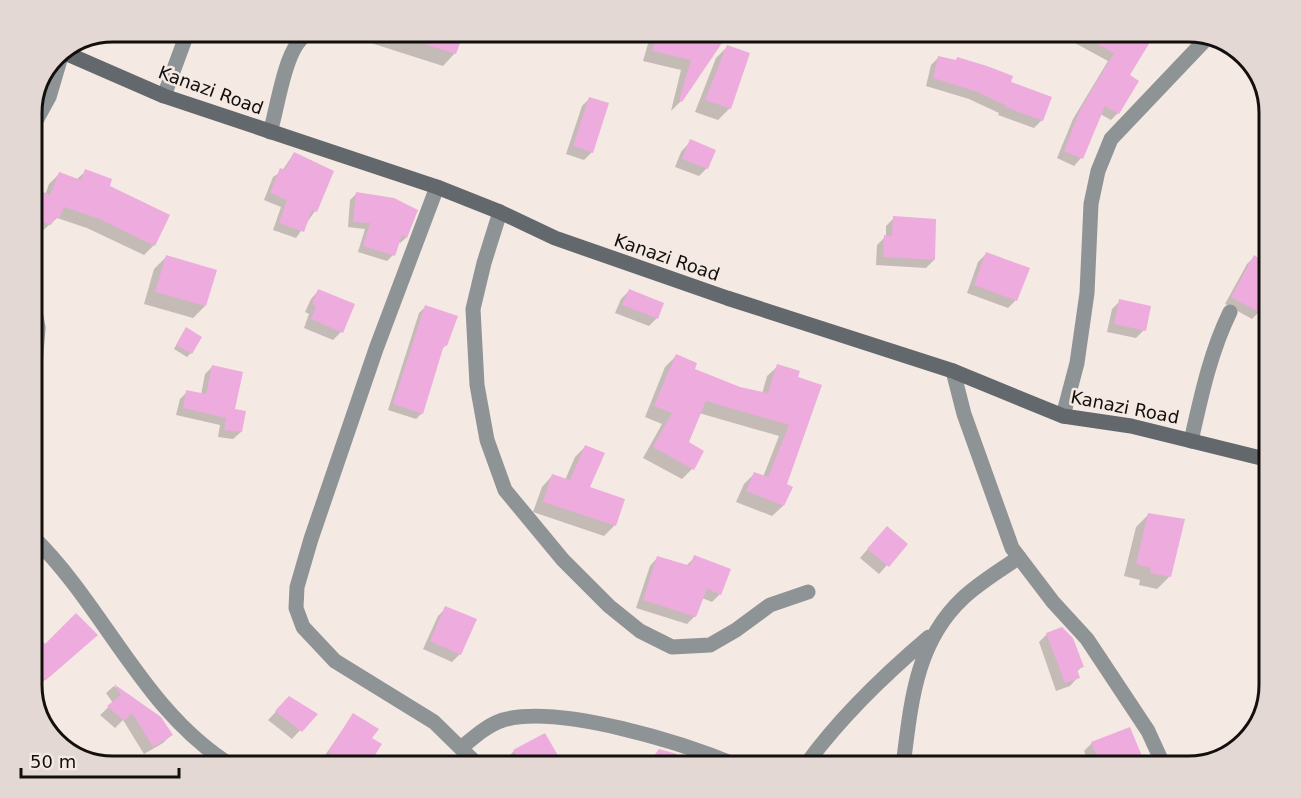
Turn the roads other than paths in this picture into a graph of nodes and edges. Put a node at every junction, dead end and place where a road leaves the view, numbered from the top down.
1 (184, 42) edge
2 (299, 42) edge
3 (1202, 44) edge
4 (72, 56) edge
5 (57, 70) edge
6 (164, 96) junction
7 (42, 111) edge
8 (270, 132) junction
9 (437, 187) junction
10 (500, 212) junction
11 (1230, 312) dead end
12 (953, 371) junction
13 (1063, 416) junction
14 (1191, 441) junction
15 (1259, 458) edge
16 (42, 546) edge
17 (1019, 557) junction
18 (808, 592) dead end
19 (933, 633) junction
20 (461, 748) junction
21 (218, 756) edge
22 (469, 756) edge
23 (715, 756) edge
24 (812, 756) edge
25 (904, 756) edge
26 (1159, 756) edge

1 - 6 street
2 - 8 street
3 - 13 street
4 - 6 main road, Kanazi Road
5 - 7 street
6 - 8 main road, Kanazi Road
8 - 9 main road, Kanazi Road
9 - 10 main road, Kanazi Road
9 - 20 street
10 - 12 main road, Kanazi Road
10 - 18 street
11 - 14 street
12 - 13 main road, Kanazi Road
12 - 17 street
13 - 14 main road, Kanazi Road
14 - 15 main road, Kanazi Road
16 - 21 street
17 - 19 street
17 - 26 street
19 - 24 street
19 - 25 street
20 - 22 street
20 - 23 street

